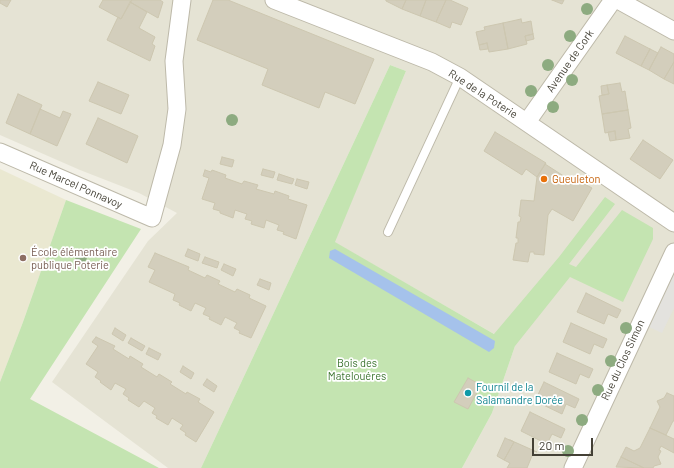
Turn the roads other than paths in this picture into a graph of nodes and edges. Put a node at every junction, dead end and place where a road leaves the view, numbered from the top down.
1 (182, 0) edge
2 (274, 0) edge
3 (613, 0) edge
4 (618, 0) edge
5 (674, 31) edge
6 (460, 77) junction
7 (527, 122) junction
8 (0, 152) edge
9 (674, 223) edge
10 (388, 232) dead end
11 (674, 252) edge
12 (573, 468) edge

1 - 8 street, Rue Marcel Ponnavoy
2 - 6 street, Rue de la Poterie
3 - 7 street, Avenue de Cork
4 - 5 street
6 - 7 street, Rue de la Poterie
6 - 10 lane
7 - 9 street, Rue de la Poterie
11 - 12 street, Rue du Clos Simon

